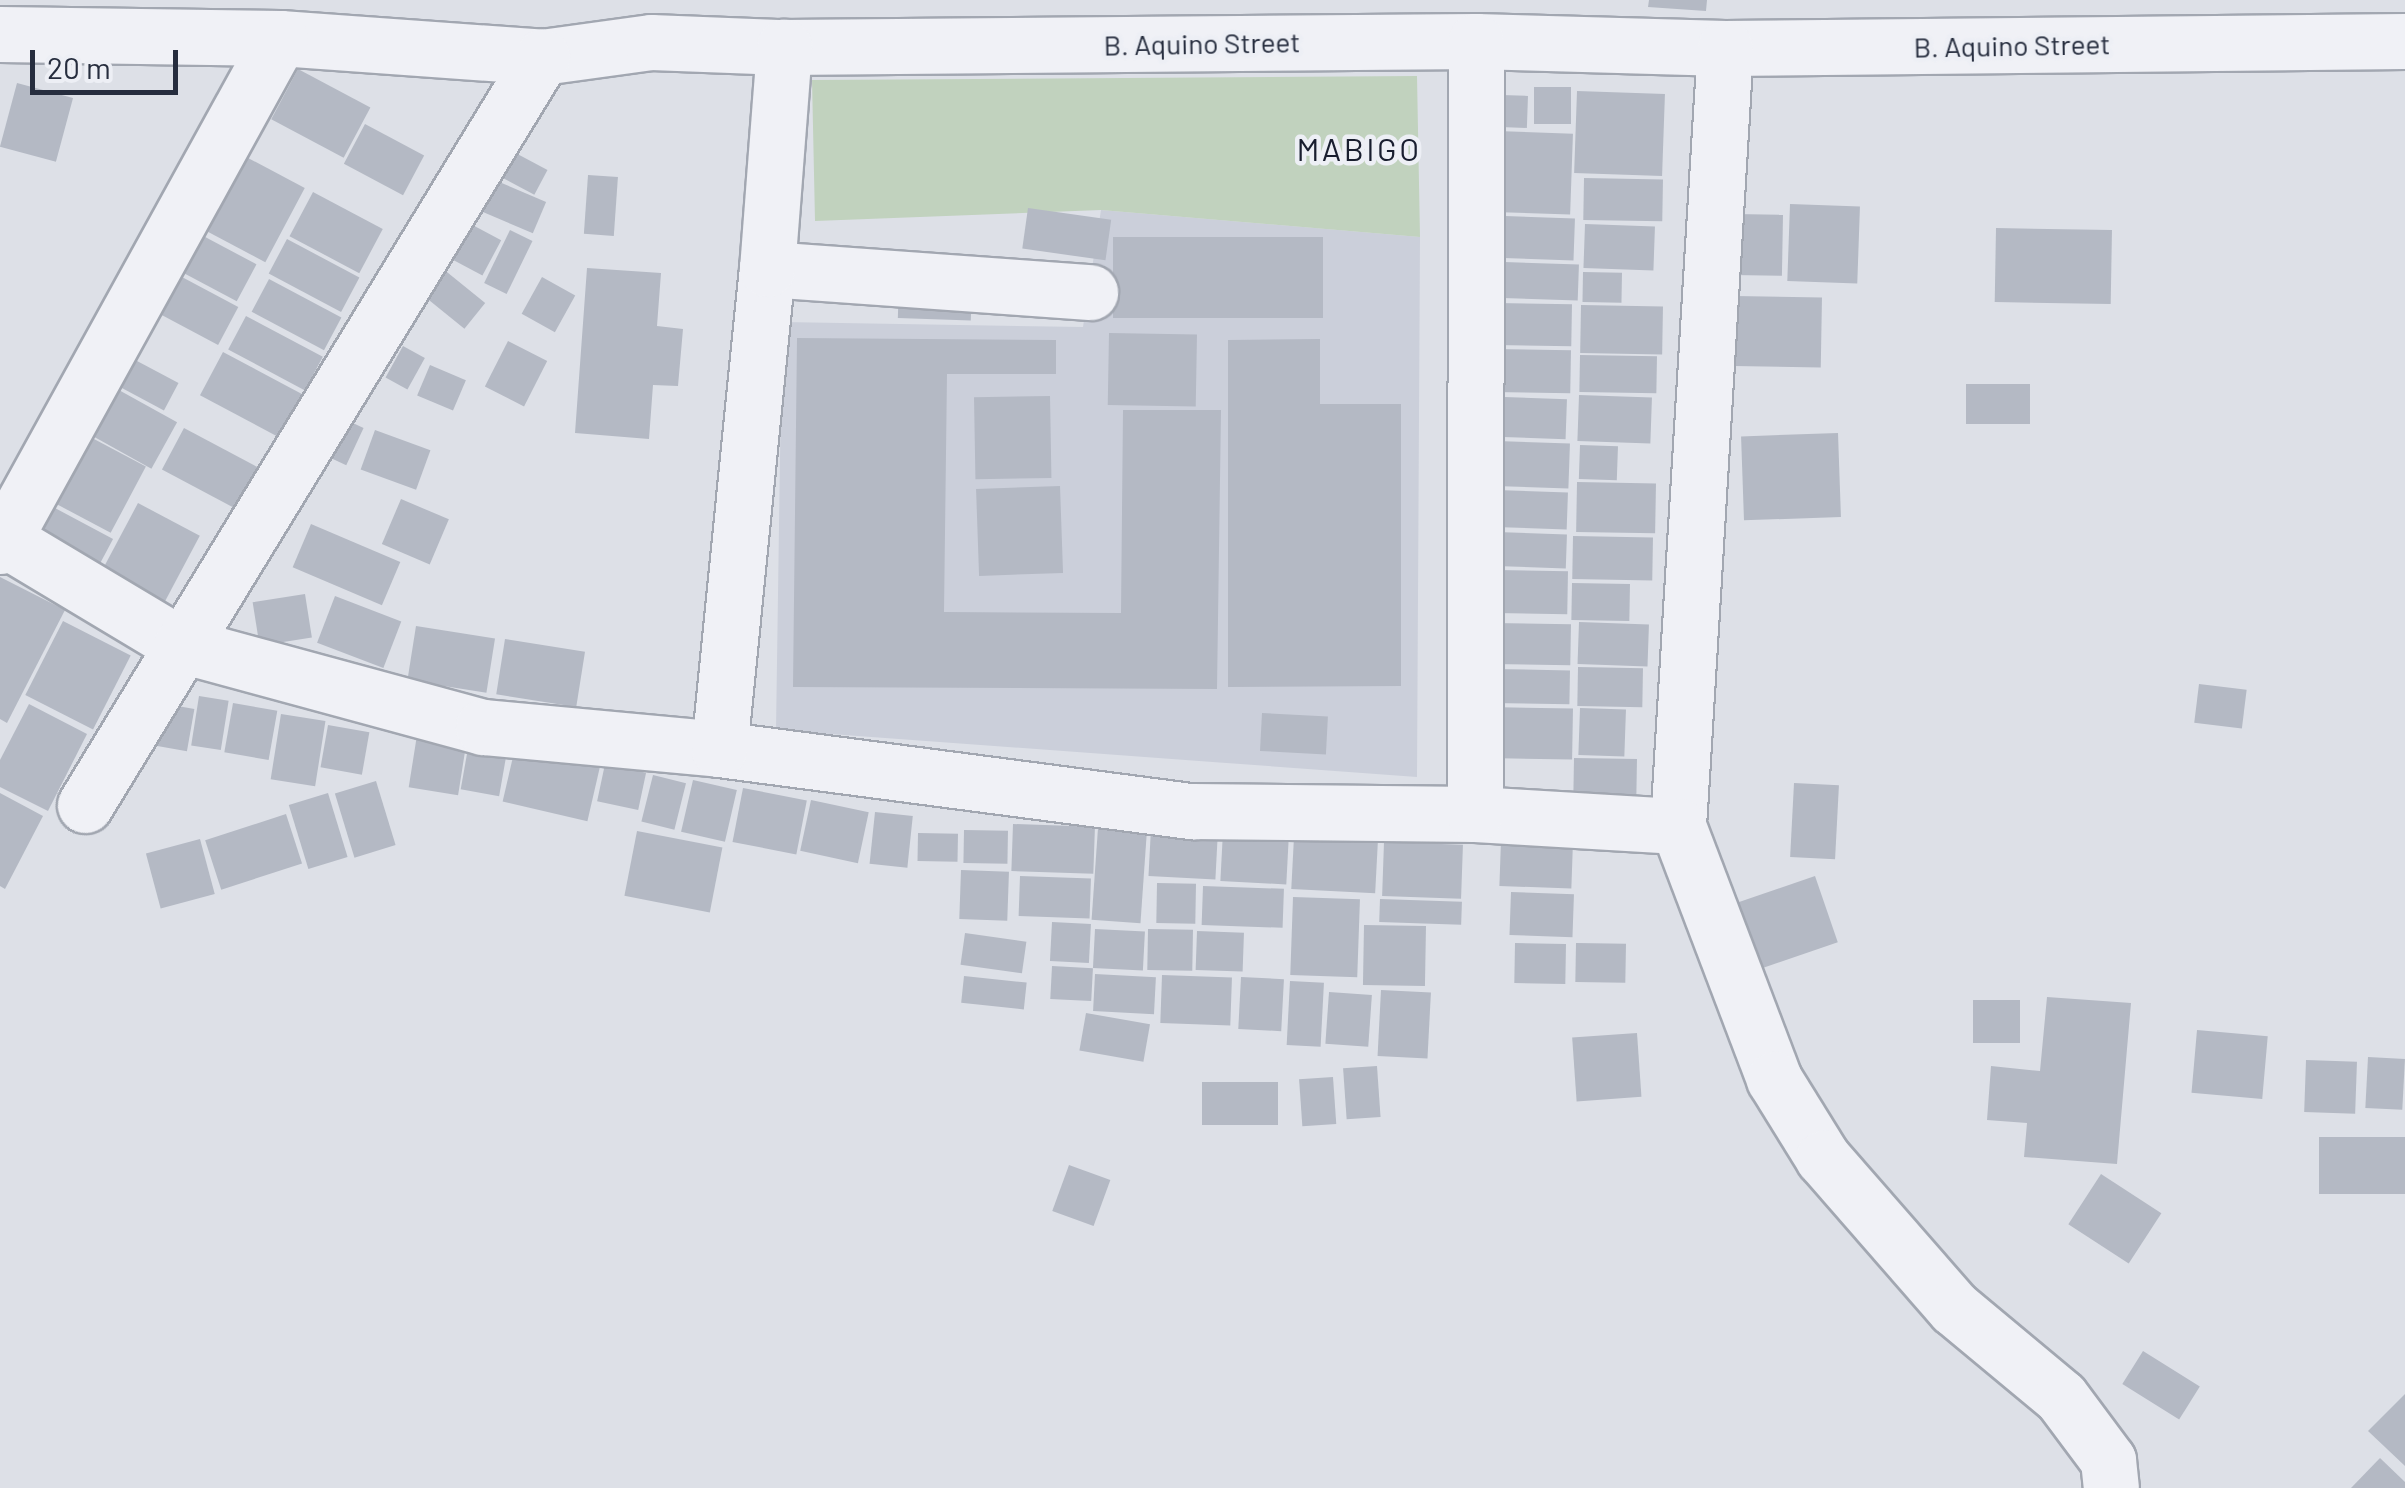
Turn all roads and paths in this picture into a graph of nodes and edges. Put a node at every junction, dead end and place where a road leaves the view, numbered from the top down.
1 (652, 21) edge
2 (0, 34) edge
3 (280, 38) junction
4 (1476, 41) junction
5 (2405, 41) edge
6 (784, 47) junction
7 (1725, 48) junction
8 (542, 57) junction
9 (768, 270) junction
10 (1090, 292) dead end
11 (2, 542) edge
12 (182, 645) junction
13 (719, 748) junction
14 (85, 805) dead end
15 (1475, 814) junction
16 (1678, 826) junction
17 (2111, 1488) edge

1 - 6 street, B. Aquino Street
1 - 8 street, B. Aquino Street
2 - 3 street, B. Aquino Street
3 - 8 street, B. Aquino Street
3 - 11 street
4 - 6 street, B. Aquino Street
4 - 7 street, B. Aquino Street
4 - 15 street
5 - 7 street, B. Aquino Street
6 - 9 street
7 - 16 street
8 - 12 street
9 - 10 street
9 - 13 street
11 - 12 street
12 - 13 street
12 - 14 street
13 - 15 street
15 - 16 street
16 - 17 street

